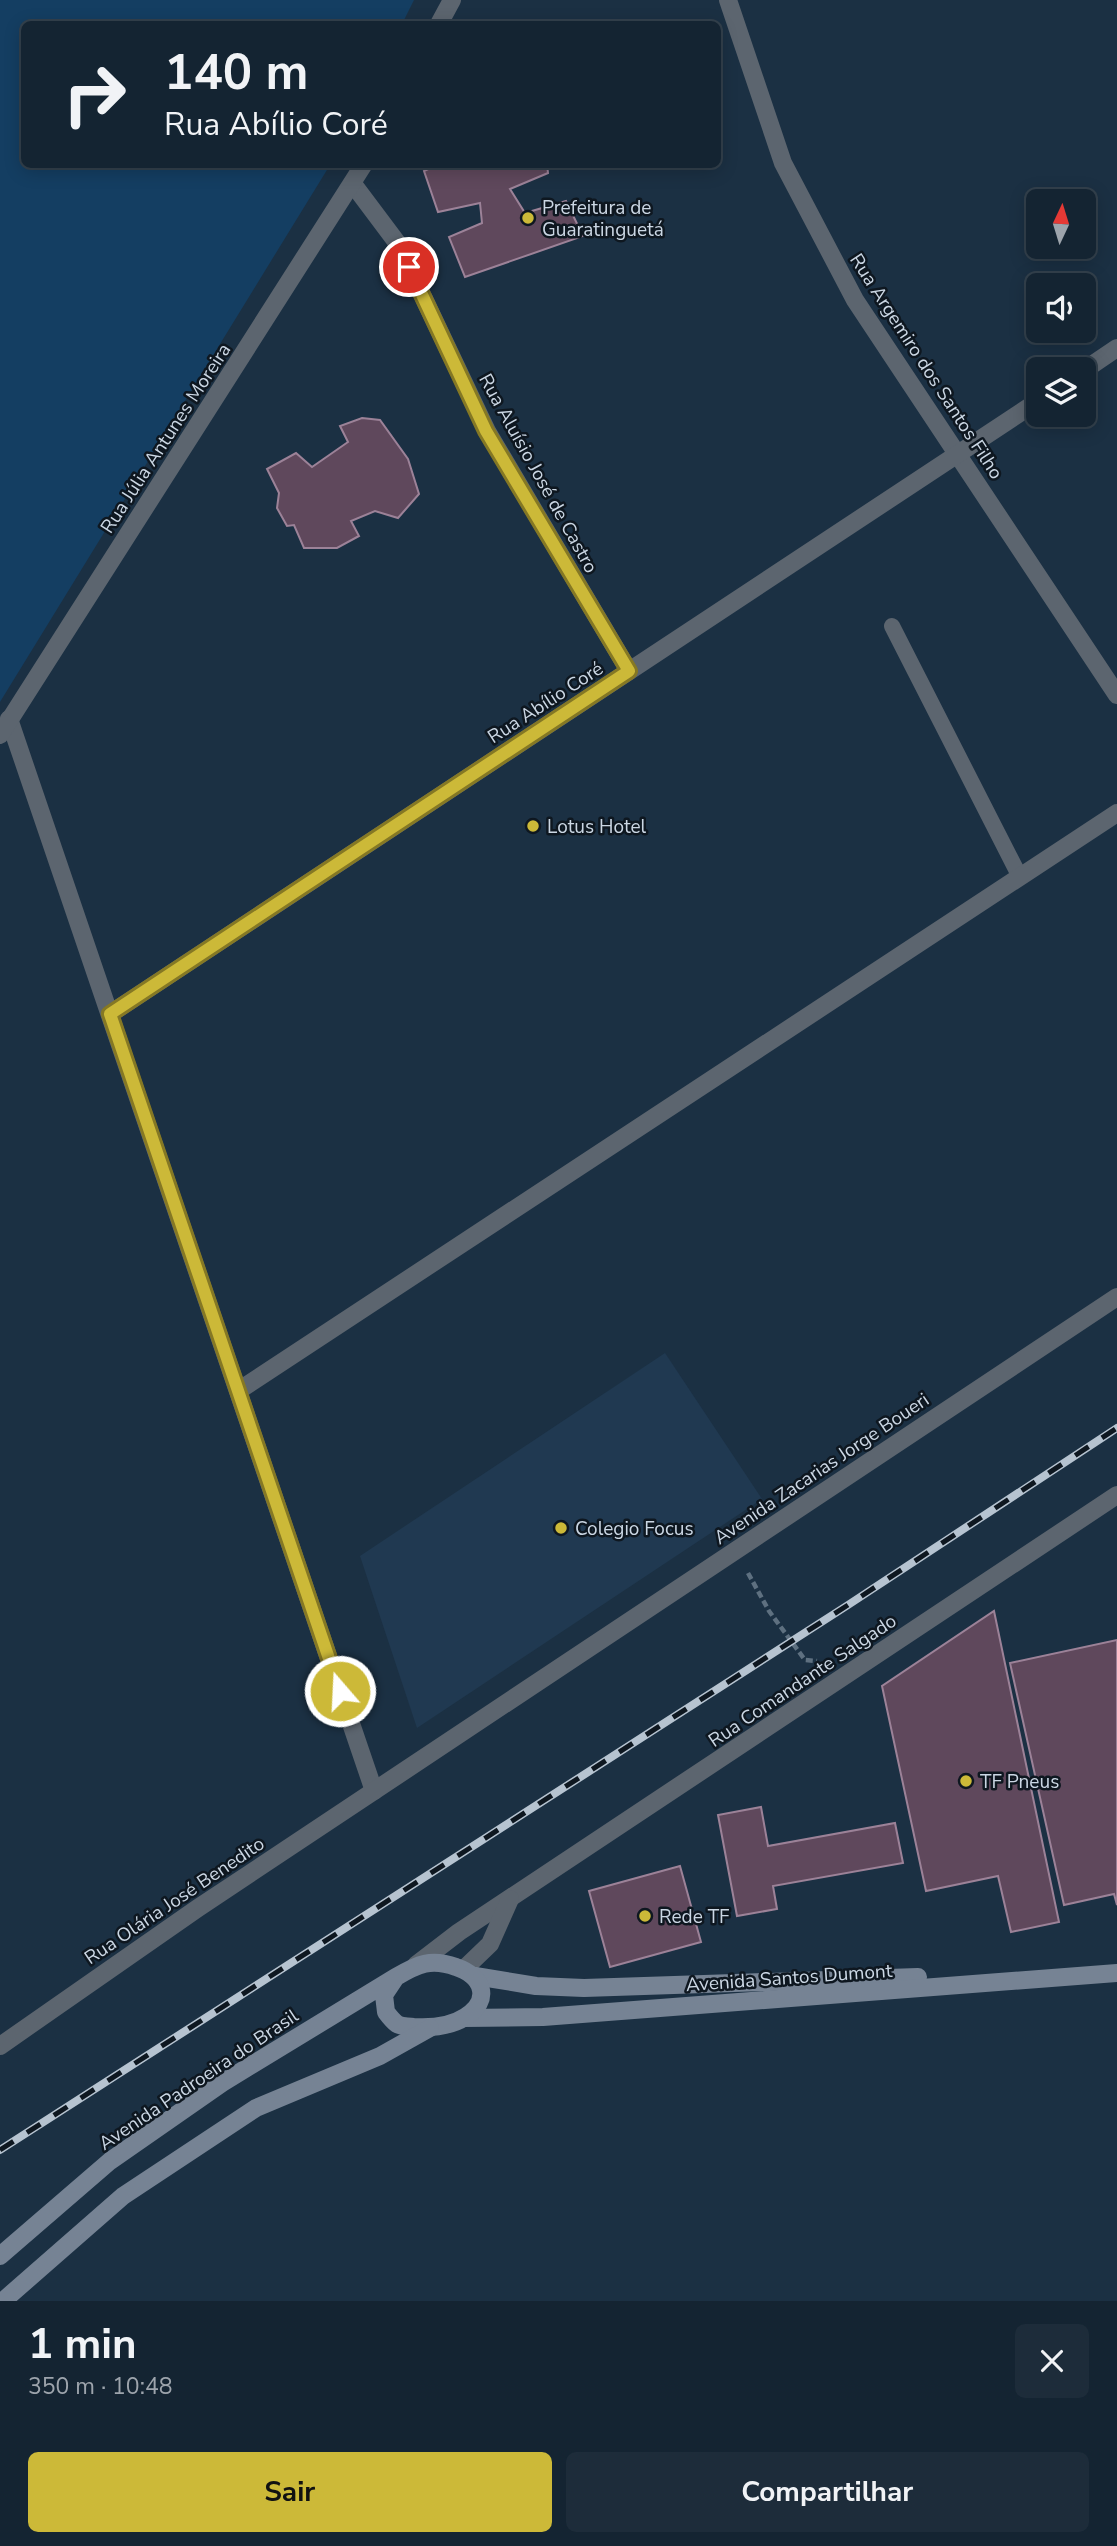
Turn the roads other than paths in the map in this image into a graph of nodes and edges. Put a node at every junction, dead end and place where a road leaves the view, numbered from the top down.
1 (452, 0) edge
2 (728, 0) edge
3 (441, 21) edge
4 (362, 168) edge
5 (353, 184) junction
6 (1117, 348) edge
7 (1096, 362) edge
8 (1026, 409) edge
9 (957, 454) junction
10 (892, 626) dead end
11 (629, 671) junction
12 (1117, 695) edge
13 (5, 727) edge
14 (1117, 813) edge
15 (1020, 875) junction
16 (110, 1014) junction
17 (1117, 1297) edge
18 (238, 1391) junction
19 (1117, 1494) edge
20 (374, 1791) junction
21 (510, 1899) junction
22 (416, 1965) junction
23 (1117, 1971) edge
24 (470, 1973) junction
25 (396, 1977) junction
26 (464, 2018) junction
27 (430, 2028) junction
28 (0, 2046) edge
29 (0, 2256) edge
30 (3, 2301) edge

1 - 3 street
2 - 9 street, Rua Argemiro dos Santos Filho
4 - 5 street, Rua Júlia Antunes Moreira
5 - 11 street, Rua Aluísio José de Castro
5 - 13 street, Rua Júlia Antunes Moreira
6 - 7 street
8 - 9 street, Rua Abílio Coré
9 - 11 street, Rua Abílio Coré
9 - 12 street, Rua Argemiro dos Santos Filho
10 - 15 lane
11 - 16 street, Rua Abílio Coré
13 - 16 street
14 - 15 street
15 - 18 street
16 - 18 street
17 - 20 street, Avenida Zacarias Jorge Boueri
18 - 20 street
19 - 21 street, Rua Comandante Salgado
20 - 28 street, Rua Olária José Benedito
21 - 22 street, Rua Comandante Salgado
21 - 24 street
22 - 24 main road
22 - 25 main road
23 - 24 main road, Avenida Santos Dumont
23 - 26 main road, Avenida Santos Dumont
24 - 26 main road
25 - 27 main road
25 - 29 main road, Avenida Padroeira do Brasil
26 - 27 main road
27 - 30 main road

